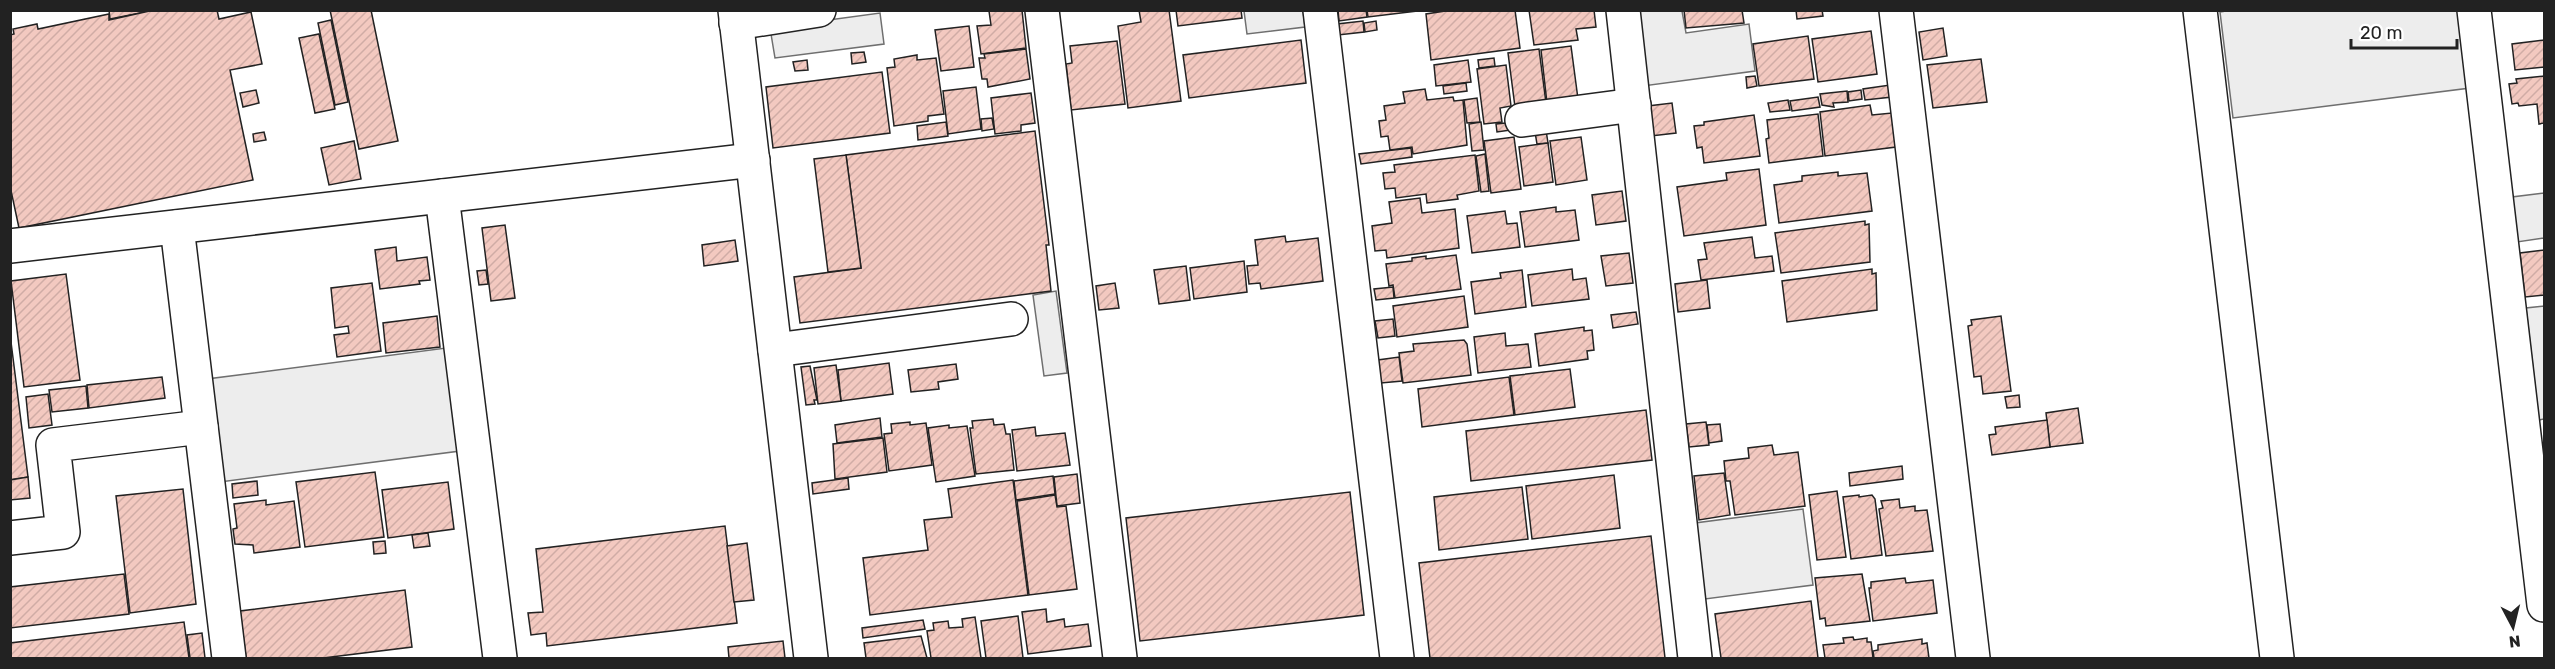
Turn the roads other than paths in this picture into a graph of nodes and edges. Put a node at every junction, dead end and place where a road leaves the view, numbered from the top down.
1 (819, 10) edge
2 (1042, 10) edge
3 (1320, 10) edge
4 (1623, 10) edge
5 (1896, 10) edge
6 (2200, 10) edge
7 (2474, 10) edge
8 (736, 17) edge
9 (1634, 105) junction
10 (1522, 120) dead end
11 (753, 160) junction
12 (442, 196) junction
13 (177, 227) junction
14 (10, 246) edge
15 (1011, 319) dead end
16 (775, 350) junction
17 (201, 427) junction
18 (10, 538) edge
19 (2544, 605) edge
20 (229, 658) edge
21 (500, 658) edge
22 (811, 658) edge
23 (1120, 658) edge
24 (1397, 658) edge
25 (1695, 658) edge
26 (1973, 658) edge
27 (2277, 658) edge

1 - 8 street
2 - 23 street
3 - 24 street
4 - 9 street
5 - 26 street
6 - 27 street
7 - 19 street
8 - 11 street
9 - 10 street
9 - 25 street
11 - 12 street
11 - 16 street
12 - 13 street
12 - 21 street
13 - 14 street
13 - 17 street
15 - 16 street
16 - 22 street
17 - 18 street
17 - 20 street

